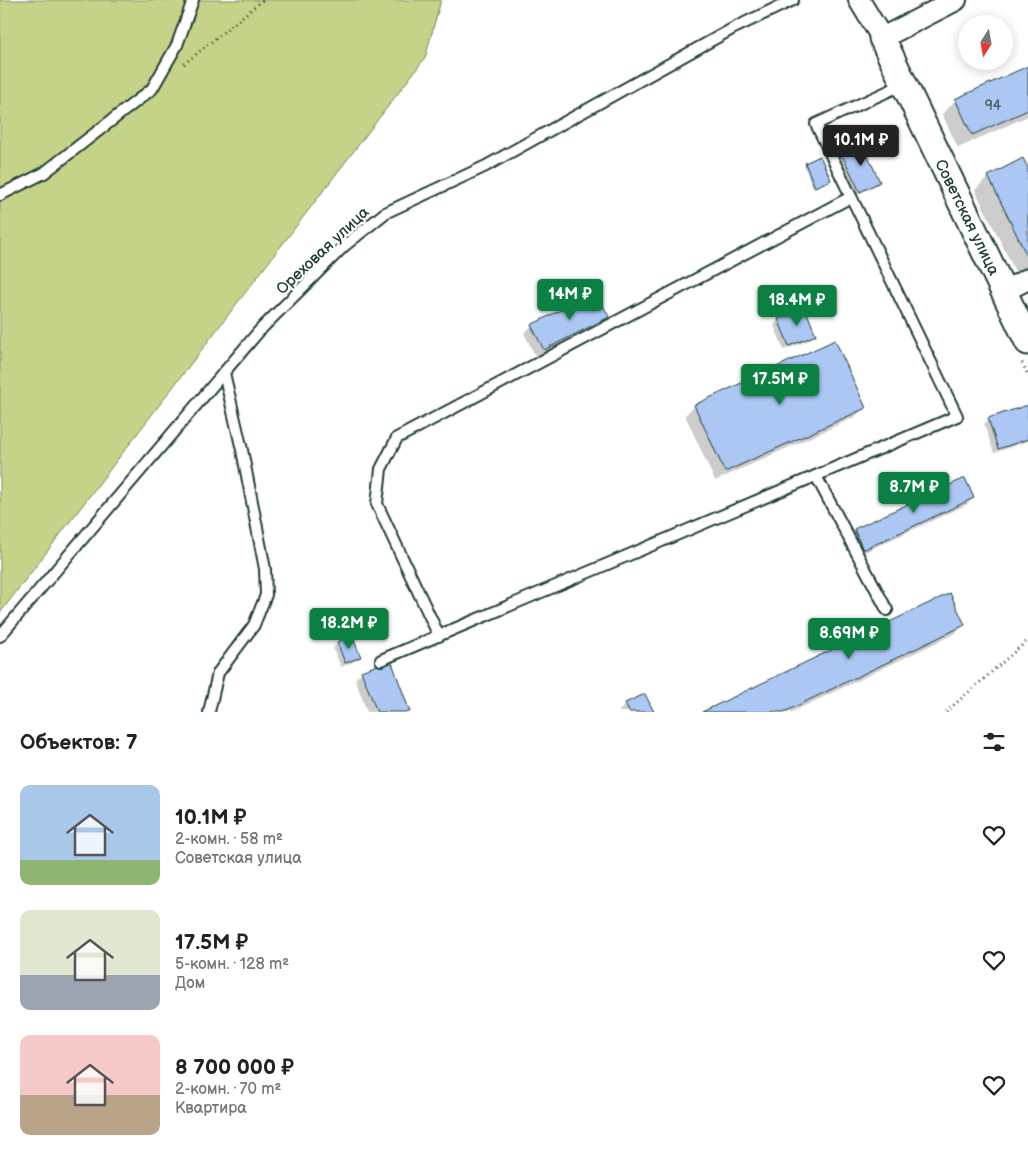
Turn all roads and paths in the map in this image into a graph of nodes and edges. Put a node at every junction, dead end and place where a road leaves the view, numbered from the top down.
1 (193, 0) edge
2 (263, 0) edge
3 (792, 0) edge
4 (859, 0) edge
5 (956, 0) edge
6 (882, 38) junction
7 (181, 66) dead end
8 (904, 84) junction
9 (0, 195) edge
10 (851, 198) junction
11 (1028, 279) edge
12 (1004, 292) junction
13 (1028, 342) edge
14 (224, 373) junction
15 (816, 476) junction
16 (887, 610) dead end
17 (0, 636) edge
18 (438, 636) junction
19 (1028, 640) edge
20 (381, 660) dead end
21 (209, 712) edge
22 (946, 712) edge

1 - 9 lane
2 - 7 path
3 - 14 lane, Ореховая улица
4 - 6 street
5 - 6 street
6 - 8 street, Советская улица
8 - 10 lane
8 - 12 street, Советская улица
10 - 15 lane
10 - 18 lane
11 - 12 street
12 - 13 street, Советская улица
14 - 17 lane, Ореховая улица
14 - 21 lane
15 - 16 lane
15 - 18 lane
18 - 20 lane
19 - 22 path

